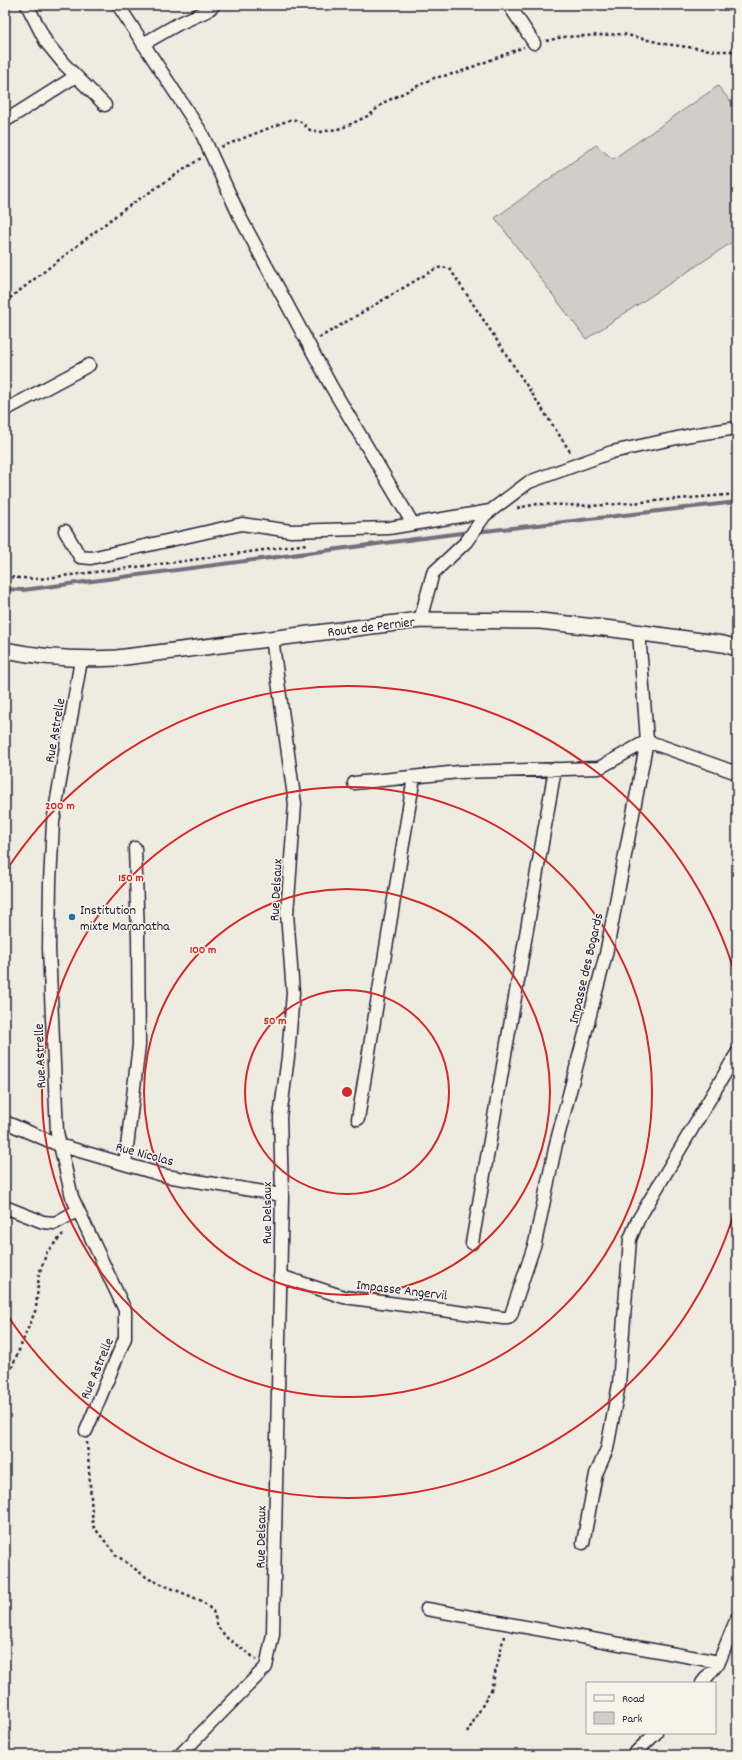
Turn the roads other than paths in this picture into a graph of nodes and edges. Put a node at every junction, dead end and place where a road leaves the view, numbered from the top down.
1 (27, 5) edge
2 (118, 5) edge
3 (214, 5) edge
4 (508, 5) edge
5 (534, 43) road end
6 (143, 44) junction
7 (76, 76) junction
8 (105, 105) dead end
9 (5, 121) edge
10 (89, 365) dead end
11 (5, 410) edge
12 (737, 428) edge
13 (487, 513) junction
14 (413, 524) junction
15 (65, 531) dead end
16 (420, 620) junction
17 (639, 632) junction
18 (272, 638) junction
19 (737, 648) edge
20 (5, 650) edge
21 (81, 660) junction
22 (647, 742) junction
23 (555, 769) junction
24 (737, 774) edge
25 (414, 777) junction
26 (354, 783) dead end
27 (135, 848) dead end
28 (737, 1053) edge
29 (358, 1119) dead end
30 (5, 1122) edge
31 (59, 1145) junction
32 (125, 1164) junction
33 (282, 1195) junction
34 (5, 1207) edge
35 (77, 1211) junction
36 (472, 1243) dead end
37 (280, 1276) junction
38 (514, 1304) joint
39 (86, 1431) road end
40 (583, 1543) dead end
41 (427, 1609) dead end
42 (737, 1618) edge
43 (719, 1662) junction
44 (703, 1682) edge
45 (655, 1734) edge
46 (180, 1755) edge
47 (633, 1755) edge

1 - 7 street
2 - 6 street
3 - 6 street
4 - 5 street
6 - 14 street
7 - 8 street
7 - 9 street
10 - 11 street
12 - 13 street
13 - 14 street
13 - 16 street
14 - 15 street
16 - 17 street, Route de Pernier
16 - 18 street, Route de Pernier
17 - 19 street, Route de Pernier
17 - 22 street, Impasse des Bogards
18 - 21 street, Route de Pernier
18 - 33 street, Rue Delsaux
20 - 21 street, Route de Pernier
21 - 31 street, Rue Astrelle
22 - 23 street
22 - 24 street
22 - 38 street, Impasse des Bogards
23 - 25 street
23 - 36 street
25 - 26 street
25 - 29 street
27 - 32 street
28 - 40 street
30 - 31 street, Rue Nicolas
31 - 32 street, Rue Nicolas
31 - 35 street, Rue Astrelle
32 - 33 street, Rue Nicolas
33 - 37 street, Rue Delsaux
34 - 35 street
35 - 39 street, Rue Astrelle
37 - 38 street, Impasse Angervil
37 - 46 street, Rue Delsaux
41 - 43 street
42 - 43 street
43 - 44 street
45 - 47 street

